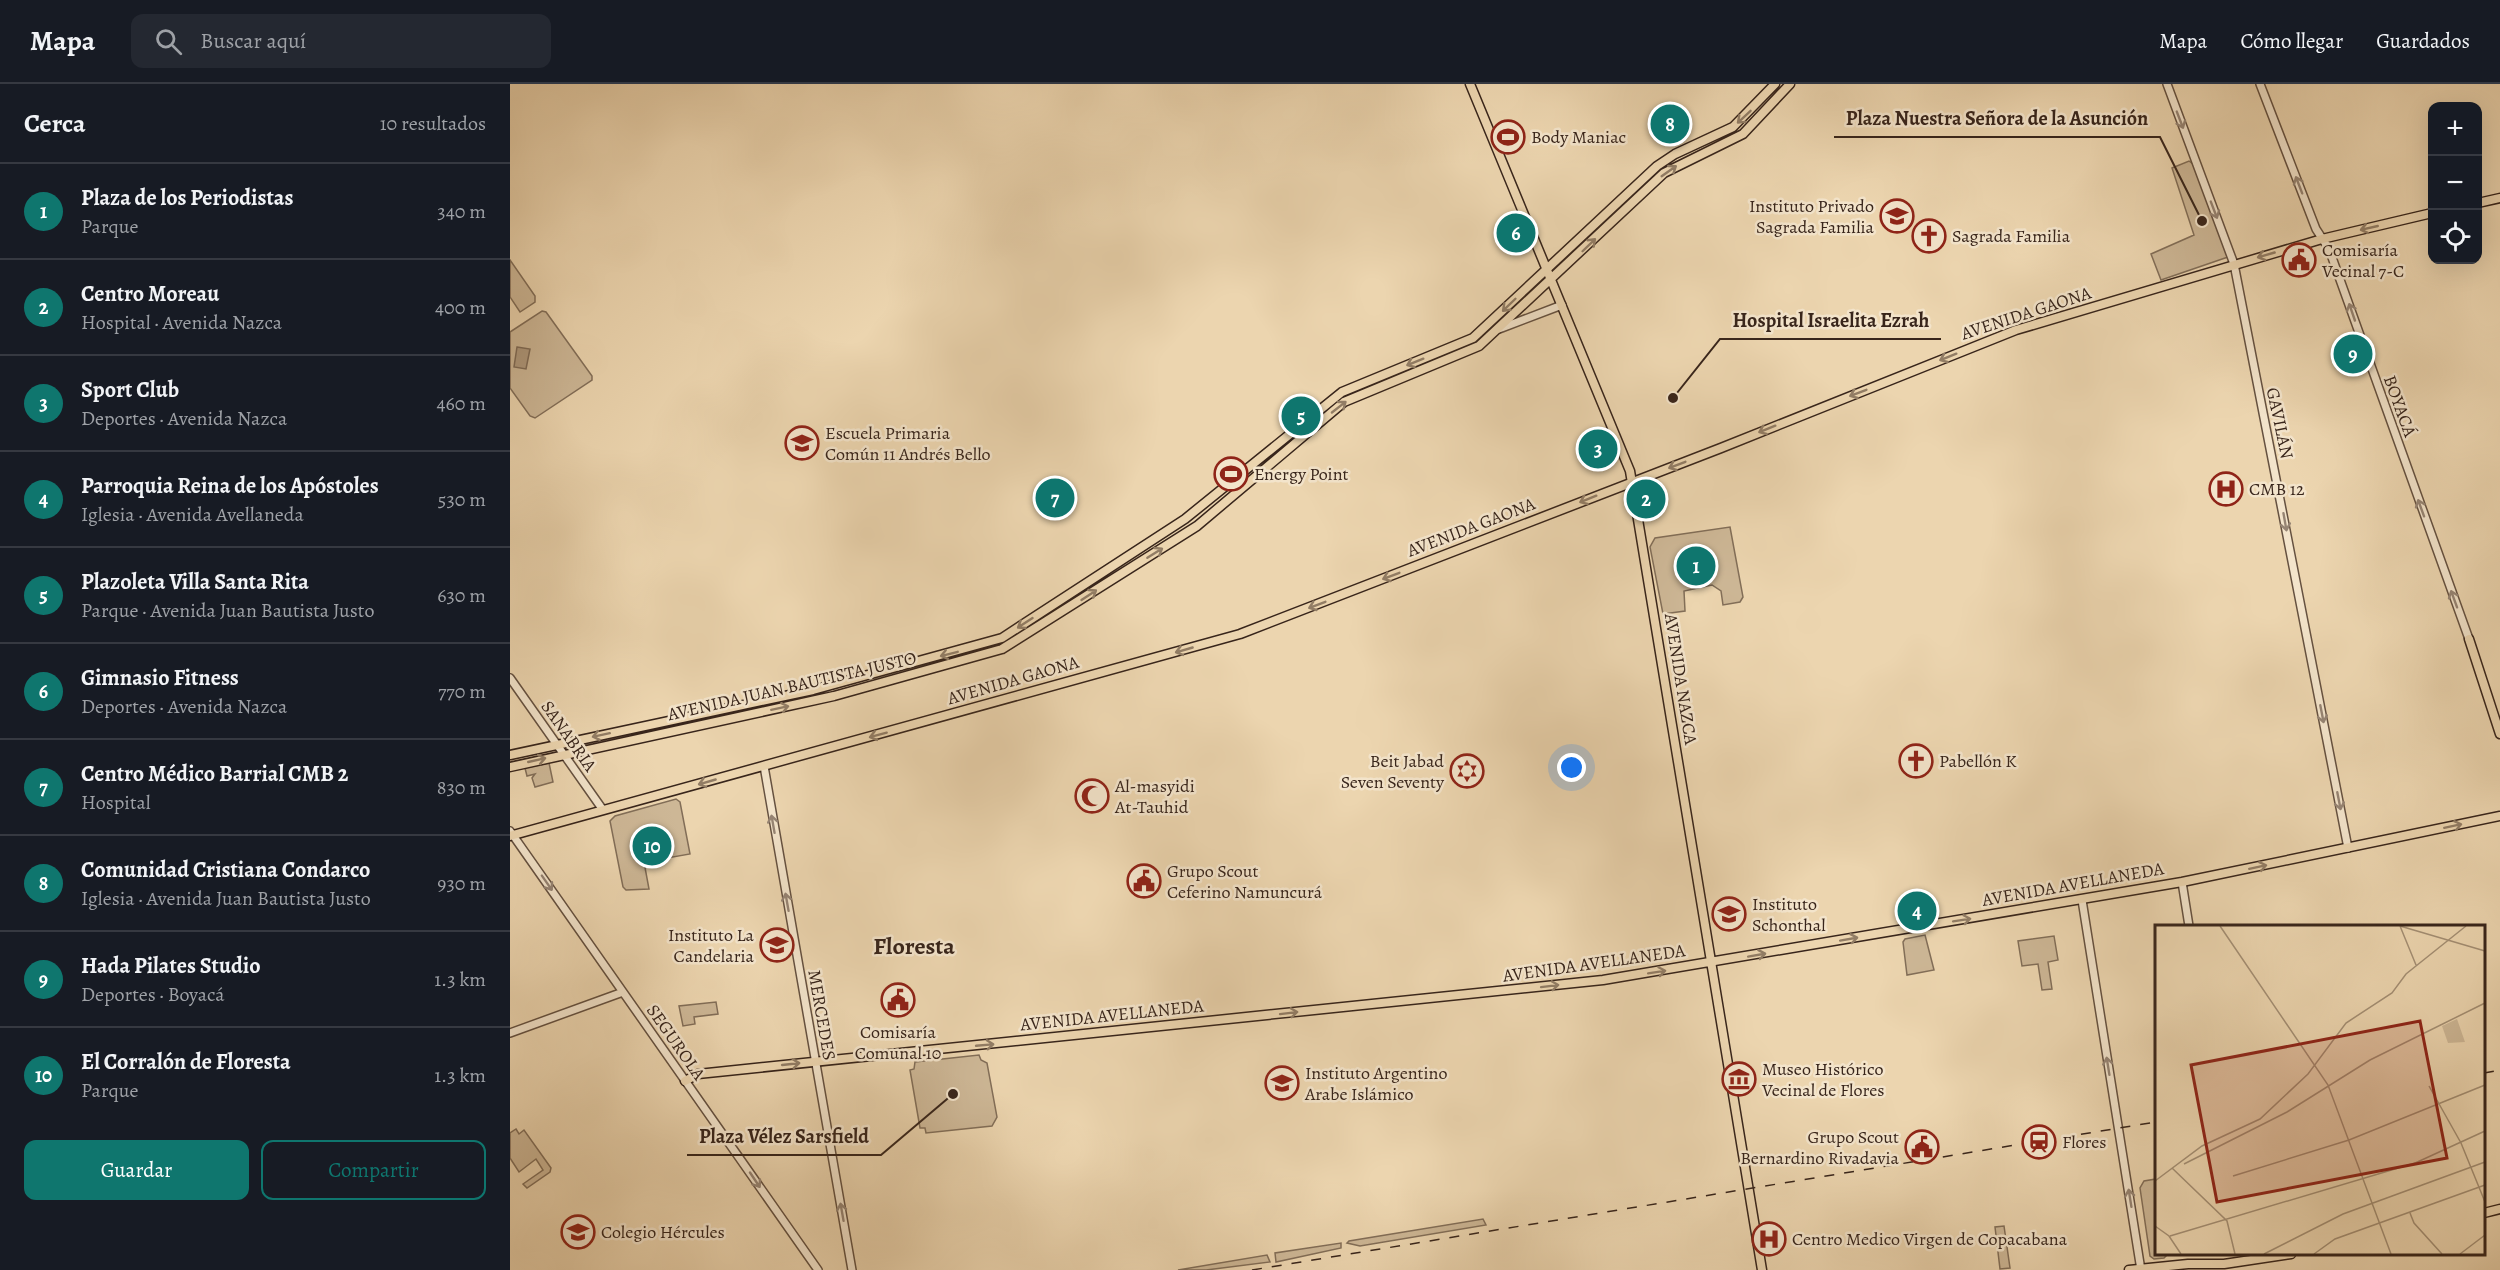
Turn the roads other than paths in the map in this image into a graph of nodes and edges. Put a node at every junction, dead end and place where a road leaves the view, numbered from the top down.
1 (1470, 84) edge
2 (1775, 84) edge
3 (1790, 84) edge
4 (2167, 84) edge
5 (2260, 84) edge
6 (2500, 198) edge
7 (2482, 202) edge
8 (2428, 214) edge
9 (2322, 238) junction
10 (2234, 264) junction
11 (1547, 268) junction
12 (1552, 279) junction
13 (1563, 305) junction
14 (1499, 329) junction
15 (1632, 482) junction
16 (2469, 639) joint
17 (510, 678) edge
18 (2500, 734) edge
19 (557, 745) junction
20 (564, 754) junction
21 (510, 755) edge
22 (510, 766) edge
23 (764, 766) junction
24 (603, 810) junction
25 (2500, 816) edge
26 (511, 834) edge
27 (2348, 848) junction
28 (2182, 882) junction
29 (2082, 900) junction
30 (2189, 925) edge
31 (1712, 963) junction
32 (623, 992) junction
33 (510, 1033) edge
34 (815, 1061) junction
35 (685, 1081) junction
36 (2500, 1209) edge
37 (2485, 1214) edge
38 (2277, 1255) edge
39 (2235, 1258) edge
40 (2224, 1264) junction
41 (2141, 1269) edge
42 (818, 1270) edge
43 (852, 1270) edge
44 (1762, 1270) edge
45 (2129, 1270) edge
46 (2207, 1270) edge

1 - 11 main road, AVENIDA NAZCA
2 -> 11 main road, AVENIDA JUAN BAUTISTA JUSTO
12 -> 3 main road, AVENIDA JUAN BAUTISTA JUSTO
4 -> 10 street, GAVILÁN
9 -> 5 street, BOYACÁ
6 - 7 main road
8 -> 9 main road, AVENIDA GAONA
9 -> 10 main road, AVENIDA GAONA
16 -> 9 street, BOYACÁ
10 -> 15 main road, AVENIDA GAONA
10 -> 27 street, GAVILÁN
11 - 12 main road, AVENIDA NAZCA
11 -> 19 main road, AVENIDA JUAN BAUTISTA JUSTO
12 - 13 main road, AVENIDA NAZCA
12 - 14 main road, AVENIDA JUAN BAUTISTA JUSTO
13 - 14 street
13 - 15 main road, AVENIDA NAZCA
20 -> 14 main road, AVENIDA JUAN BAUTISTA JUSTO
15 -> 23 main road, AVENIDA GAONA
15 - 31 main road, AVENIDA NAZCA
16 - 18 main road
17 - 19 street, SANABRIA
19 - 20 street, SANABRIA
19 - 21 main road, AVENIDA JUAN BAUTISTA JUSTO
22 -> 20 main road, AVENIDA JUAN BAUTISTA JUSTO
20 - 24 street, SANABRIA
23 -> 24 main road, AVENIDA GAONA
34 -> 23 street, MERCEDES
24 - 26 main road, AVENIDA GAONA
27 -> 25 main road, AVENIDA AVELLANEDA
26 -> 32 street, SEGUROLA
28 -> 27 main road, AVENIDA AVELLANEDA
28 - 29 main road, AVENIDA AVELLANEDA
28 - 30 street
31 -> 29 main road, AVENIDA AVELLANEDA
41 -> 29 street
34 -> 31 main road, AVENIDA AVELLANEDA
31 - 44 main road, AVENIDA NAZCA
32 - 33 street
32 - 35 street, SEGUROLA
35 -> 34 main road, AVENIDA AVELLANEDA
43 -> 34 street, MERCEDES
35 -> 42 street, SEGUROLA
36 - 37 main road
38 - 39 main road
39 - 40 main road
40 - 41 main road
40 - 46 main road
41 - 45 main road

